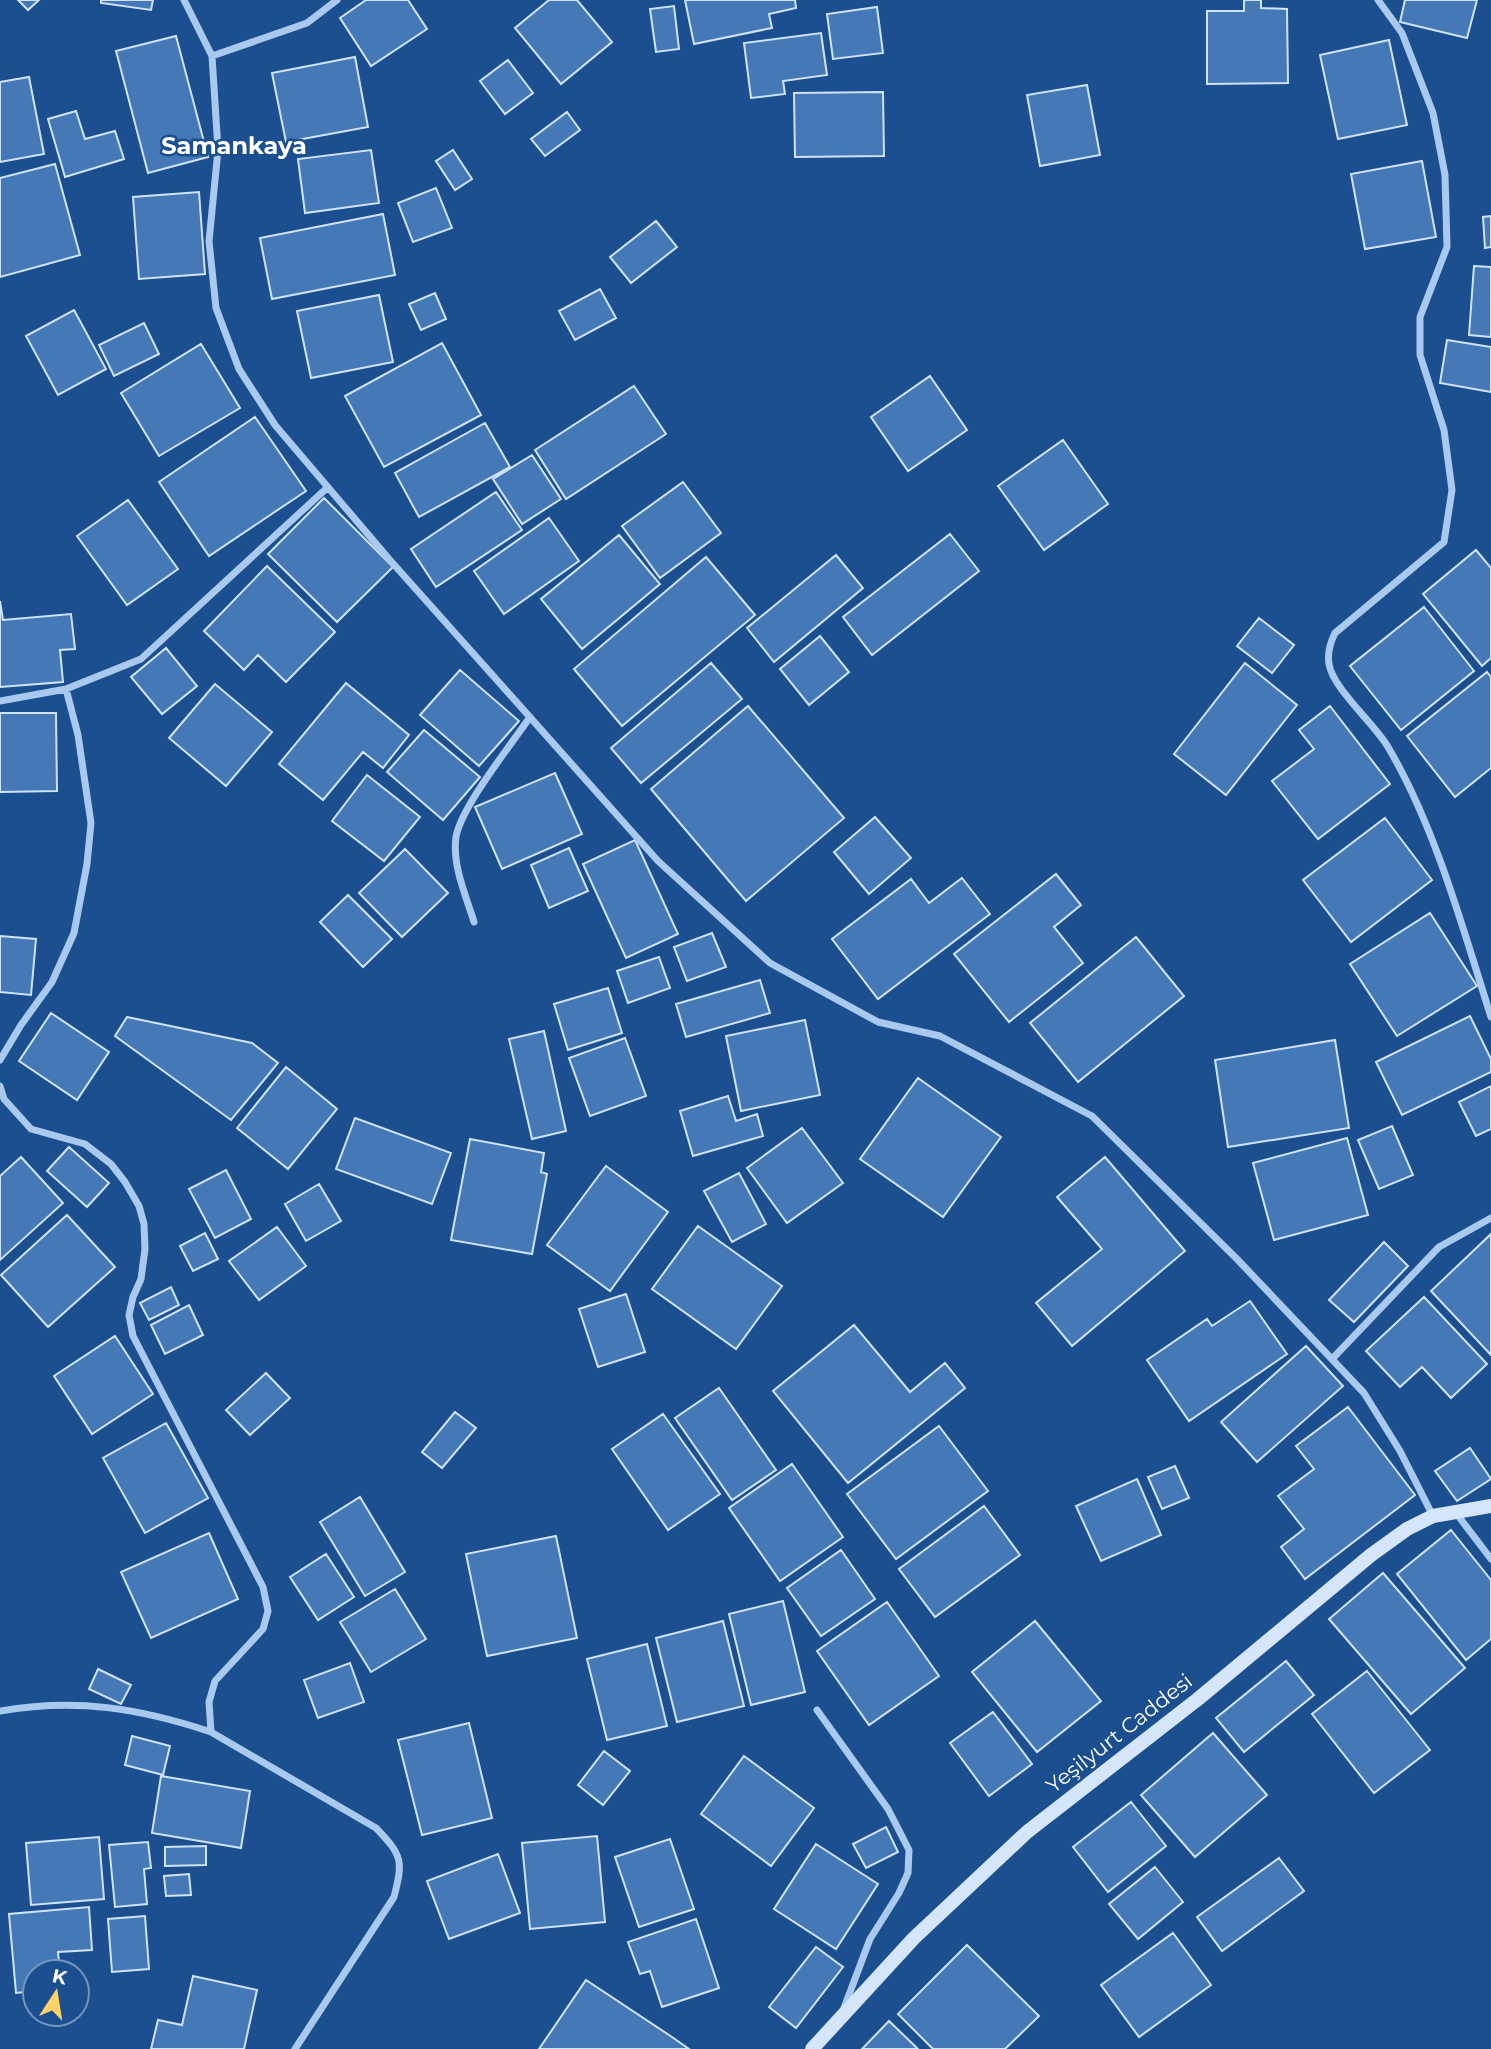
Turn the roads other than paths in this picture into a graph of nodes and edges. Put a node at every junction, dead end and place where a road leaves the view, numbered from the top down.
1 (184, 0) edge
2 (337, 0) edge
3 (1378, 0) edge
4 (212, 56) junction
5 (328, 487) junction
6 (66, 688) junction
7 (0, 701) edge
8 (530, 717) junction
9 (474, 922) dead end
10 (1491, 1017) edge
11 (0, 1060) edge
12 (0, 1086) edge
13 (1491, 1218) edge
14 (1333, 1358) junction
15 (1491, 1506) edge
16 (1456, 1513) junction
17 (1433, 1516) junction
18 (1491, 1559) edge
19 (817, 1710) dead end
20 (0, 1711) edge
21 (211, 1732) junction
22 (840, 2018) junction
23 (295, 2049) edge
24 (812, 2049) edge

1 - 4 street
2 - 4 street
3 - 10 street
4 - 5 street
5 - 6 street
5 - 8 street
6 - 7 street
6 - 11 street
8 - 9 street
8 - 14 street
12 - 21 street
13 - 14 street
14 - 17 street
15 - 16 main road, Yeşilyurt Caddesi
16 - 17 main road, Yeşilyurt Caddesi
16 - 18 street
17 - 22 main road, Yeşilyurt Caddesi
19 - 22 street
20 - 21 street
21 - 23 street
22 - 24 main road, Yeşilyurt Caddesi

